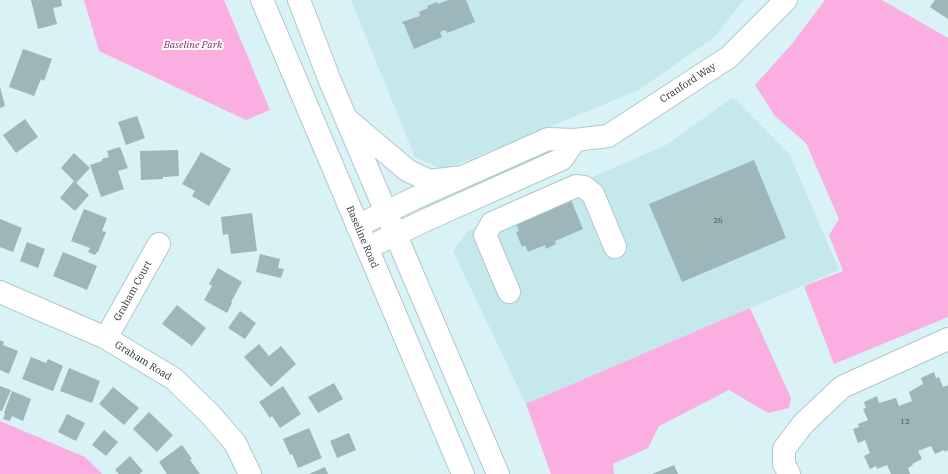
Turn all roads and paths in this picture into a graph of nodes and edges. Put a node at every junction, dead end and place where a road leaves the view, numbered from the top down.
1 (262, 0) edge
2 (299, 0) edge
3 (786, 0) edge
4 (347, 119) junction
5 (575, 140) junction
6 (462, 177) junction
7 (387, 212) junction
8 (357, 226) junction
9 (397, 235) junction
10 (159, 244) dead end
11 (615, 247) dead end
12 (367, 248) junction
13 (0, 292) edge
14 (509, 292) dead end
15 (106, 338) junction
16 (948, 339) edge
17 (250, 474) edge
18 (463, 474) edge
19 (498, 474) edge
20 (788, 474) edge

1 - 8 street, Baseline Road
2 - 4 street
3 - 5 street, Cranford Way
4 - 6 street
4 - 7 street
5 - 6 street, Cranford Way
5 - 9 street
6 - 7 street, Cranford Way
7 - 8 street, Cranford Way
7 - 9 street
8 - 12 street, Baseline Road
9 - 12 street
9 - 19 street
10 - 15 street, Graham Court
11 - 14 street
12 - 18 street, Baseline Road
13 - 15 street, Graham Road
15 - 17 street, Graham Road
16 - 20 street

